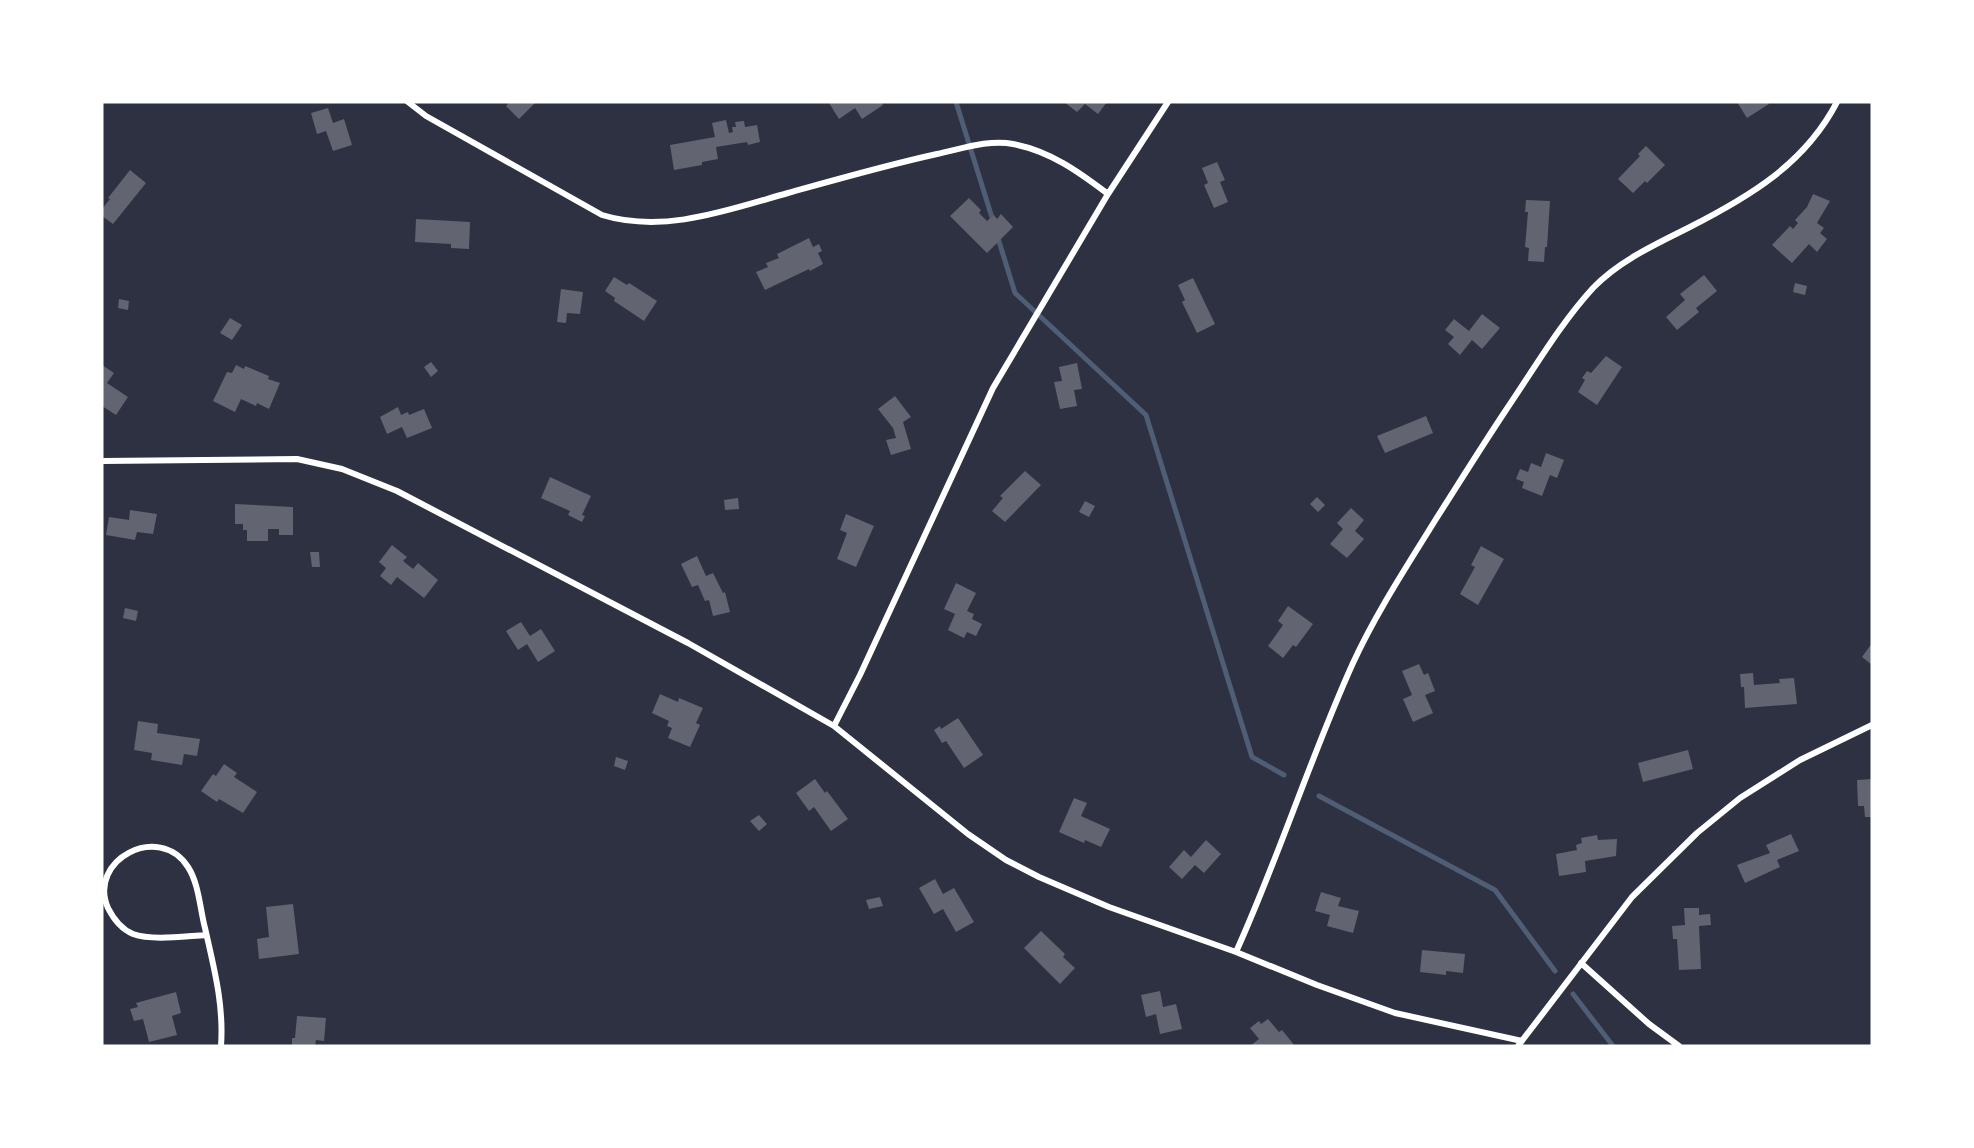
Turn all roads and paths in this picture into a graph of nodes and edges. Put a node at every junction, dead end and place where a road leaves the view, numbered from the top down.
1 (408, 102) edge
2 (1168, 102) edge
3 (1837, 102) edge
4 (1108, 194) junction
5 (102, 461) edge
6 (1872, 725) edge
7 (834, 726) junction
8 (206, 935) junction
9 (1236, 952) junction
10 (1581, 963) junction
11 (1520, 1043) edge
12 (220, 1046) edge
13 (1679, 1046) edge

1 - 4 street
2 - 4 street
3 - 9 street
4 - 7 street
5 - 7 street
6 - 10 street
7 - 9 street
8 - 8 street
8 - 12 street
9 - 11 street
10 - 11 street
10 - 13 street

